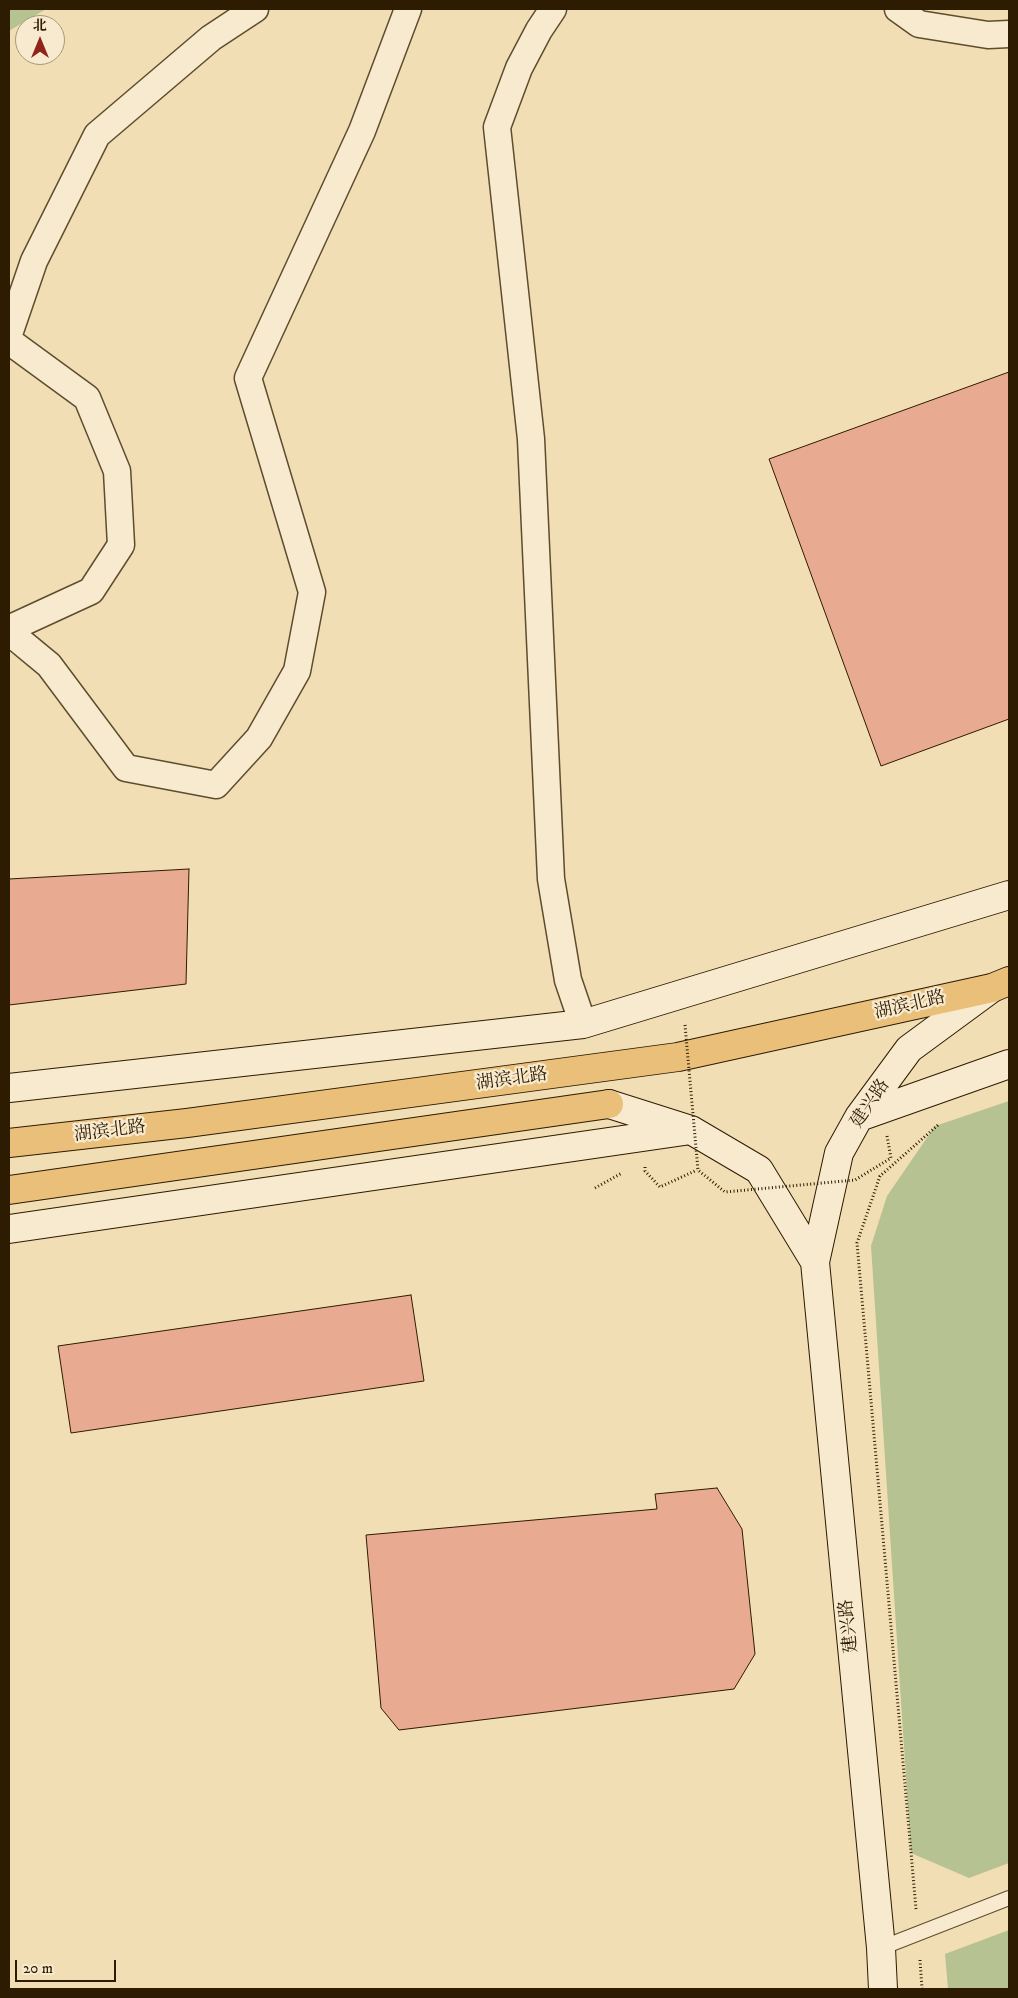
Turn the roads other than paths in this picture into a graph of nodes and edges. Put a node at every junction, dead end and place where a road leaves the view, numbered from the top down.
1 (255, 9) edge
2 (408, 9) edge
3 (554, 9) edge
4 (898, 9) edge
5 (1009, 34) edge
6 (9, 334) edge
7 (9, 341) edge
8 (9, 627) edge
9 (9, 632) edge
10 (1009, 895) edge
11 (1001, 984) edge
12 (583, 1024) junction
13 (1009, 1064) edge
14 (9, 1088) edge
15 (609, 1104) joint
16 (859, 1117) junction
17 (691, 1130) junction
18 (9, 1143) edge
19 (9, 1190) edge
20 (9, 1229) edge
21 (815, 1262) junction
22 (1009, 1898) edge
23 (881, 1948) junction
24 (883, 1989) edge

1 - 6 street
2 - 9 street
3 - 12 street
4 - 5 street
7 - 8 street
10 - 12 street
11 - 16 street, 建兴路
11 - 18 main road, 湖滨北路
12 - 14 street
13 - 16 street
15 - 17 street, 建兴路
15 - 19 main road
16 - 21 street, 建兴路
17 - 20 street
17 - 21 street, 建兴路
21 - 23 street, 建兴路
22 - 23 lane
23 - 24 street, 建兴路

